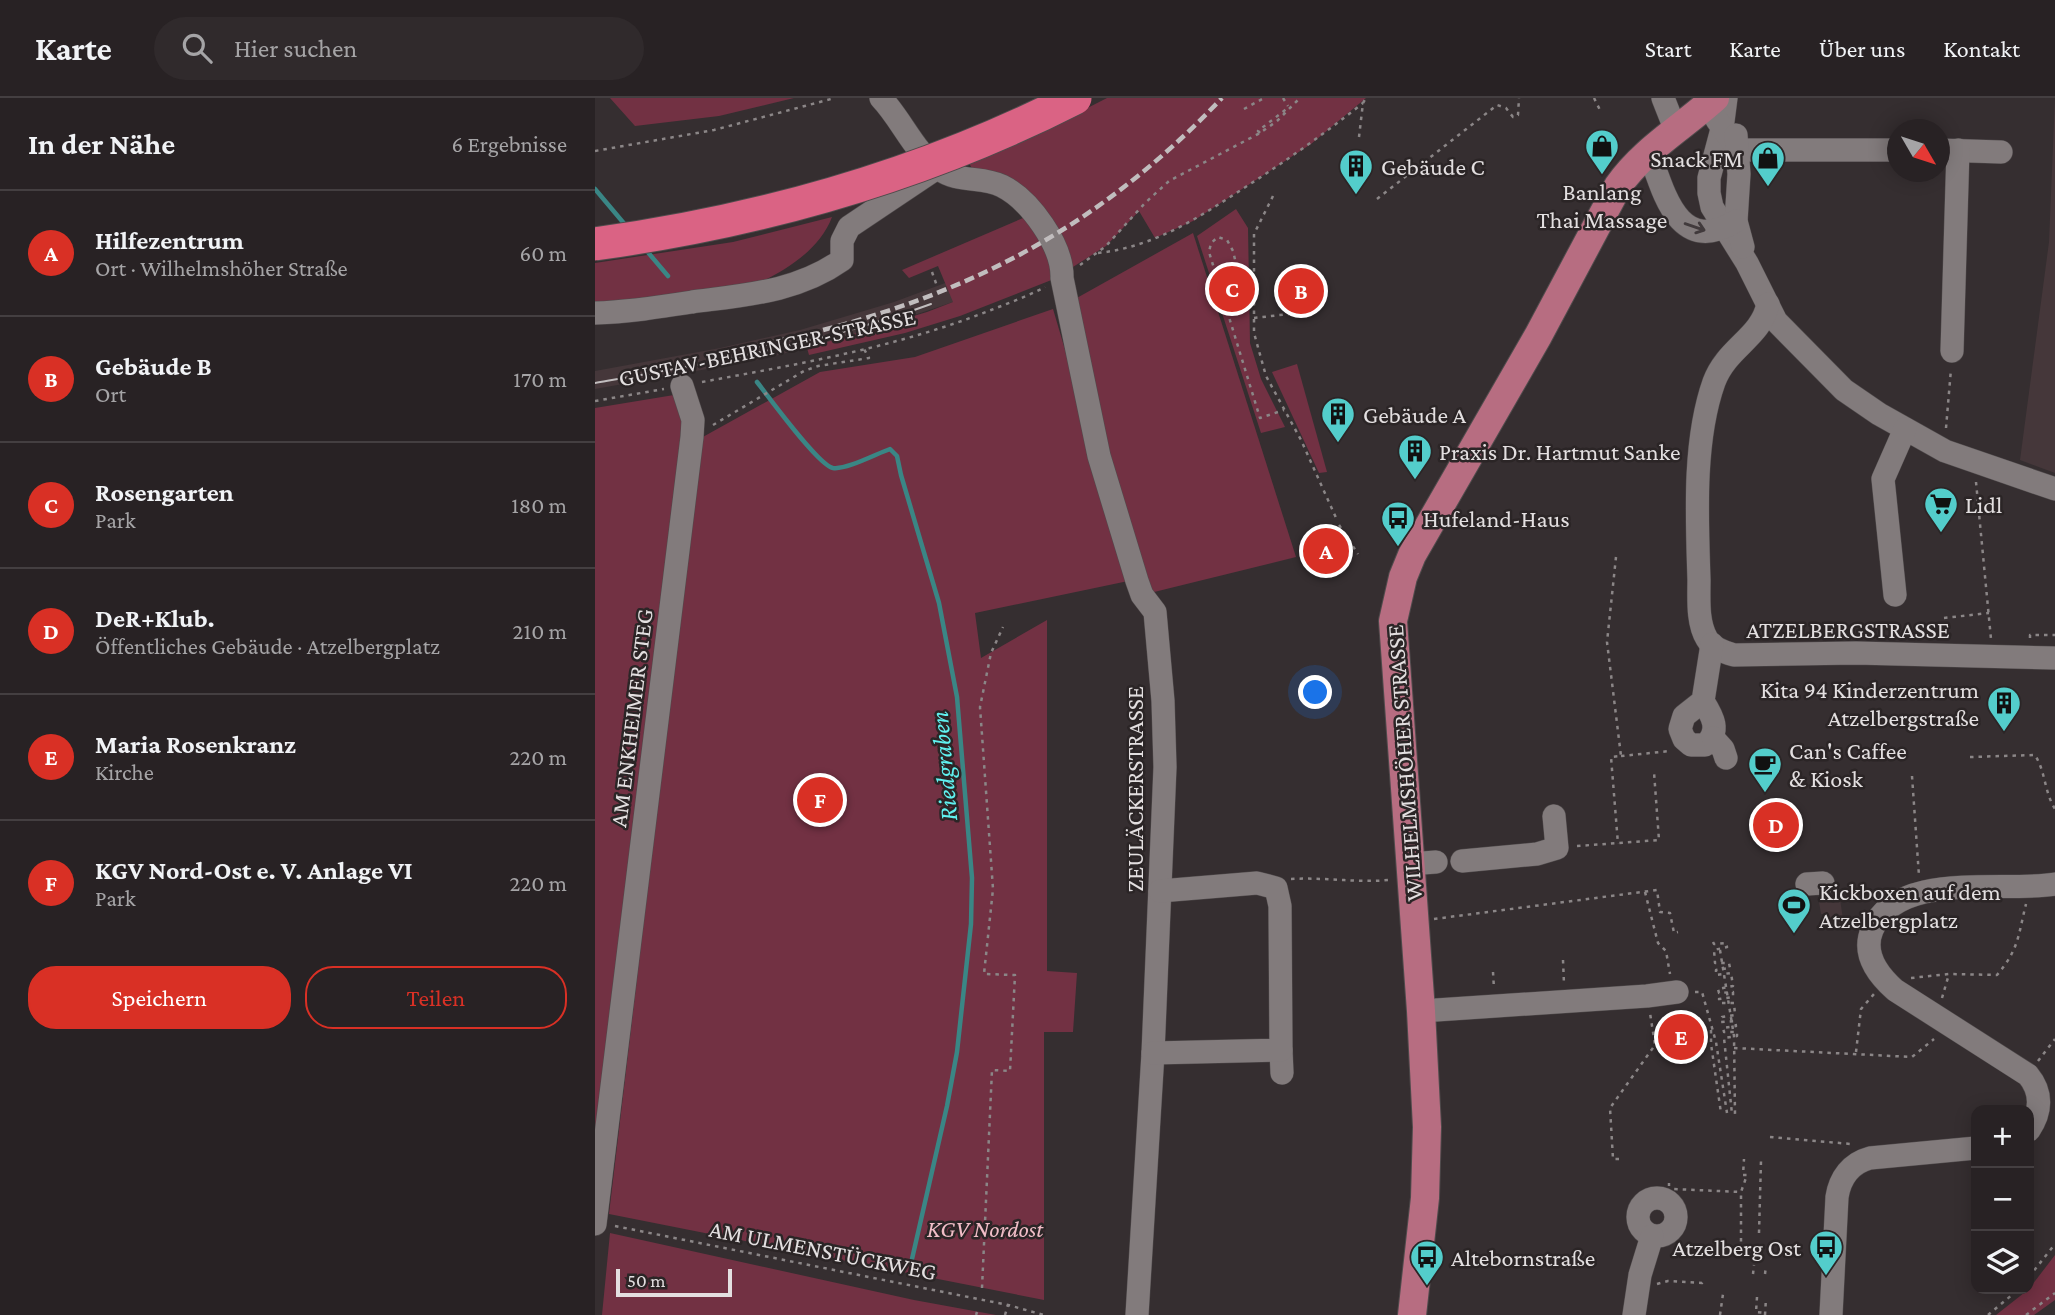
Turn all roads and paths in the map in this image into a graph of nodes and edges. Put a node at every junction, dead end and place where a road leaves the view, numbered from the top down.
1 (835, 98) edge
2 (881, 98) edge
3 (1031, 98) edge
4 (1075, 98) edge
5 (1264, 98) edge
6 (1283, 98) edge
7 (1300, 98) edge
8 (1367, 98) edge
9 (1519, 98) edge
10 (1594, 98) edge
11 (1663, 98) edge
12 (1726, 98) edge
13 (1732, 98) edge
14 (1363, 103) junction
15 (1289, 107) junction
16 (1244, 109) dead end
17 (1600, 110) dead end
18 (1695, 115) edge
19 (1722, 129) junction
20 (1359, 137) dead end
21 (1738, 150) junction
22 (1887, 150) edge
23 (1950, 150) edge
24 (595, 151) edge
25 (1649, 152) junction
26 (2001, 152) dead end
27 (937, 168) junction
28 (1949, 182) edge
29 (1273, 196) dead end
30 (1377, 198) dead end
31 (595, 224) edge
32 (1730, 224) junction
33 (595, 244) edge
34 (1096, 254) junction
35 (932, 272) dead end
36 (1062, 278) junction
37 (937, 286) dead end
38 (1768, 304) junction
39 (1254, 305) junction
40 (595, 313) edge
41 (1290, 314) dead end
42 (1254, 318) junction
43 (864, 349) junction
44 (1952, 351) joint
45 (682, 386) junction
46 (595, 401) edge
47 (1284, 410) junction
48 (729, 416) dead end
49 (1906, 429) junction
50 (1945, 451) junction
51 (1977, 489) dead end
52 (2055, 489) edge
53 (1358, 554) dead end
54 (1616, 556) dead end
55 (1895, 596) dead end
56 (1989, 613) junction
57 (1944, 618) dead end
58 (1003, 627) dead end
59 (2055, 635) edge
60 (2031, 642) dead end
61 (1712, 644) junction
62 (1993, 656) junction
63 (2055, 657) edge
64 (1703, 701) junction
65 (1713, 738) junction
66 (1674, 751) dead end
67 (1621, 756) junction
68 (1970, 757) dead end
69 (1726, 758) dead end
70 (1654, 772) dead end
71 (1912, 776) dead end
72 (2055, 809) edge
73 (1554, 816) dead end
74 (1618, 844) junction
75 (1557, 848) junction
76 (1462, 860) dead end
77 (1419, 868) junction
78 (2055, 884) edge
79 (2029, 887) junction
80 (1276, 888) junction
81 (1160, 891) junction
82 (1645, 892) junction
83 (1920, 893) junction
84 (1414, 921) junction
85 (1678, 932) dead end
86 (1713, 942) dead end
87 (1719, 942) junction
88 (1720, 949) junction
89 (1721, 963) junction
90 (1723, 969) junction
91 (1724, 974) junction
92 (1949, 974) junction
93 (1725, 987) junction
94 (1895, 990) junction
95 (1677, 992) joint
96 (1702, 992) dead end
97 (1726, 993) junction
98 (1647, 996) junction
99 (1861, 1009) dead end
100 (1421, 1011) junction
101 (1730, 1016) junction
102 (1731, 1021) junction
103 (1943, 1021) junction
104 (1711, 1026) junction
105 (1732, 1026) junction
106 (1733, 1034) junction
107 (2055, 1039) edge
108 (1734, 1048) junction
109 (1281, 1050) junction
110 (1153, 1053) junction
111 (1856, 1054) junction
112 (1282, 1073) dead end
113 (2028, 1075) junction
114 (1721, 1113) dead end
115 (1727, 1113) dead end
116 (2034, 1121) edge
117 (1770, 1137) dead end
118 (1971, 1148) edge
119 (1619, 1159) dead end
120 (1744, 1159) dead end
121 (1761, 1161) dead end
122 (1859, 1162) junction
123 (1716, 1186) dead end
124 (1715, 1192) junction
125 (1741, 1192) junction
126 (1671, 1196) dead end
127 (595, 1223) edge
128 (1759, 1233) dead end
129 (1652, 1236) dead end
130 (2055, 1244) edge
131 (1741, 1250) dead end
132 (1753, 1265) dead end
133 (1766, 1266) dead end
134 (2034, 1271) edge
135 (1753, 1274) dead end
136 (1765, 1274) dead end
137 (1703, 1280) dead end
138 (1650, 1283) dead end
139 (982, 1288) dead end
140 (2055, 1293) edge
141 (1723, 1294) dead end
142 (2013, 1294) edge
143 (1757, 1297) dead end
144 (1766, 1298) dead end
145 (1008, 1305) junction
146 (1765, 1314) edge
147 (1005, 1315) edge
148 (1044, 1315) edge
149 (1137, 1315) edge
150 (1412, 1315) edge
151 (1634, 1315) edge
152 (1720, 1315) edge
153 (1831, 1315) edge
154 (1988, 1315) edge
155 (2026, 1315) edge

1 - 24 path
2 - 27 street
3 - 31 highway
4 - 33 highway, bridge
5 - 16 path
6 - 15 path
7 - 15 path, GUSTAV-BEHRINGER-STRASSE
8 - 14 path
9 - 30 path
10 - 17 path
11 - 18 street
12 - 19 street
13 - 21 street
14 - 20 path
14 - 34 path
15 - 34 path, GUSTAV-BEHRINGER-STRASSE
18 - 19 street
18 - 25 main road, WILHELMSHÖHER STRASSE
19 - 21 street
19 - 32 street
21 - 22 street
21 - 32 street
23 - 26 street
25 -> 32 street
25 - 77 main road, WILHELMSHÖHER STRASSE
27 - 36 street, ZEULÄCKERSTRASSE
27 - 40 street
28 - 44 street
29 - 39 path
32 - 38 street
34 - 36 path, GUSTAV-BEHRINGER-STRASSE
35 - 37 path
36 - 43 path, GUSTAV-BEHRINGER-STRASSE
36 - 81 street, ZEULÄCKERSTRASSE
38 - 49 street
38 - 61 street, ATZELBERGSTRASSE
39 - 42 path
39 - 47 path
41 - 42 path
42 - 47 path
43 - 45 path, GUSTAV-BEHRINGER-STRASSE
43 - 48 path
44 - 50 path
45 - 46 path, GUSTAV-BEHRINGER-STRASSE
45 - 127 street, AM ENKHEIMER STEG
47 - 53 path
49 - 50 street
49 - 55 street
50 - 52 street
51 - 56 path
54 - 67 path
56 - 57 path
56 - 62 path
58 - 139 path
59 - 60 path
61 - 62 street, ATZELBERGSTRASSE
61 - 64 street
62 - 63 street, ATZELBERGSTRASSE
64 - 65 street
64 - 65 street
65 - 69 street
66 - 67 path
67 - 74 path
68 - 72 path
70 - 74 path
71 - 83 path
73 - 75 street
74 - 75 path
75 - 76 street
77 - 80 path
77 - 84 main road, WILHELMSHÖHER STRASSE
78 - 79 street
79 - 83 street
79 - 92 path
80 - 81 street
80 - 109 street
81 - 110 street, ZEULÄCKERSTRASSE
82 - 84 path
82 - 85 path
82 - 95 path
83 - 94 street
84 - 100 main road, WILHELMSHÖHER STRASSE
86 - 87 path
87 - 88 path
87 - 88 path
88 - 89 path
89 - 90 path
89 - 90 path
90 - 91 path
90 - 91 path
91 - 93 path
91 - 93 path
92 - 94 path
92 - 103 path
93 - 97 path
93 - 97 path
94 - 103 street
95 - 98 street
96 - 104 path
97 - 101 path
98 - 100 street
98 - 119 path
99 - 111 path
100 - 150 main road, WILHELMSHÖHER STRASSE
101 - 102 path
101 - 102 path
102 - 105 path
103 - 111 path
103 - 113 street
104 - 114 path
104 - 115 path
105 - 106 path
105 - 106 path
106 - 108 path
106 - 108 path
107 - 113 path
108 - 111 path
109 - 110 street
109 - 112 street
110 - 149 street, ZEULÄCKERSTRASSE
113 - 116 street
117 - 122 path
118 - 122 street
120 - 125 path
121 - 128 path
122 - 153 street
123 - 124 path
124 - 125 path
124 - 126 path
125 - 131 path
127 - 145 path, AM ULMENSTÜCKWEG
129 - 151 street
130 - 134 path
132 - 135 path
133 - 136 path
137 - 138 path
140 - 155 path
141 - 152 path
142 - 154 path
143 - 146 path
144 - 146 path
145 - 147 path
145 - 148 path, AM ULMENSTÜCKWEG

